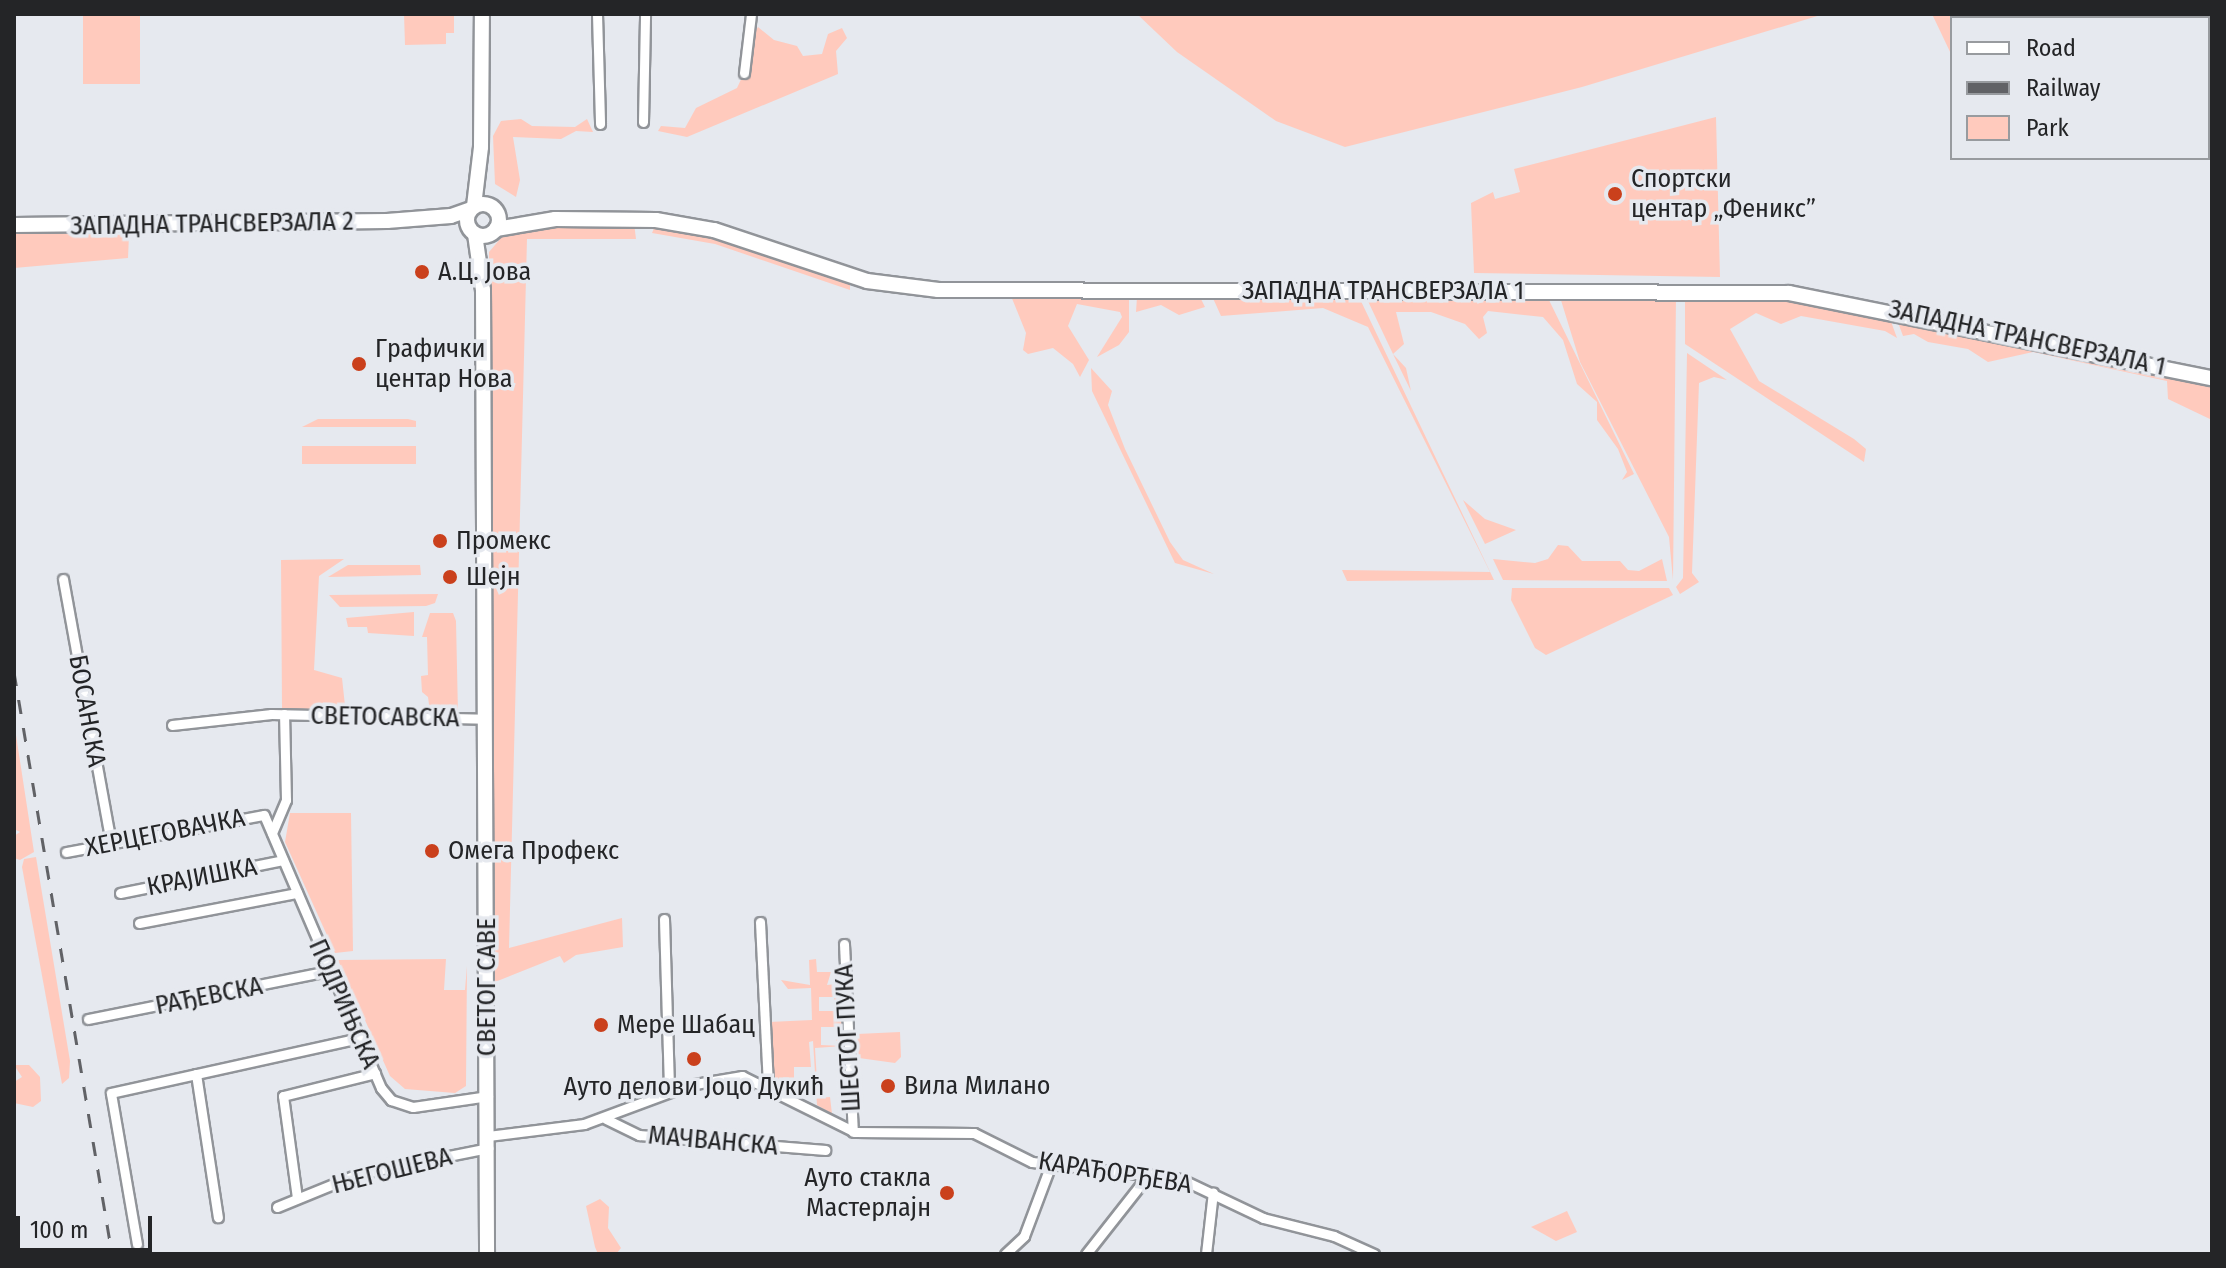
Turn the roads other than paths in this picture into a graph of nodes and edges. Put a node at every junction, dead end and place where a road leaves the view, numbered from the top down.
1 (482, 14) edge
2 (597, 14) edge
3 (645, 14) edge
4 (751, 14) edge
5 (744, 73) dead end
6 (643, 122) dead end
7 (600, 124) dead end
8 (481, 147) junction
9 (472, 208) junction
10 (494, 209) junction
11 (555, 219) junction
12 (409, 220) junction
13 (14, 225) edge
14 (494, 230) junction
15 (472, 232) junction
16 (483, 290) junction
17 (2212, 378) edge
18 (63, 579) dead end
19 (284, 714) junction
20 (485, 719) junction
21 (172, 725) dead end
22 (264, 815) joint
23 (272, 833) junction
24 (111, 843) junction
25 (66, 852) dead end
26 (283, 860) junction
27 (120, 893) dead end
28 (297, 893) junction
29 (664, 919) dead end
30 (760, 922) dead end
31 (139, 923) dead end
32 (844, 944) dead end
33 (329, 971) junction
34 (88, 1019) dead end
35 (359, 1038) junction
36 (375, 1073) junction
37 (196, 1074) junction
38 (768, 1085) junction
39 (669, 1092) junction
40 (488, 1096) junction
41 (606, 1119) junction
42 (853, 1132) junction
43 (488, 1142) junction
44 (825, 1150) dead end
45 (1051, 1164) junction
46 (1149, 1174) junction
47 (1213, 1192) junction
48 (297, 1198) junction
49 (277, 1207) dead end
50 (218, 1217) dead end
51 (137, 1244) dead end
52 (487, 1254) edge
53 (1005, 1254) edge
54 (1086, 1254) edge
55 (1206, 1254) edge
56 (1374, 1254) edge

1 - 8 main road
2 - 7 street
3 - 6 street
4 - 5 street
8 - 9 main road
8 - 10 main road
9 - 10 main road, ЗАПАДНА ТРАНСВЕРЗАЛА 2
9 - 12 main road, ЗАПАДНА ТРАНСВЕРЗАЛА 2
9 - 15 main road
10 - 11 main road, ЗАПАДНА ТРАНСВЕРЗАЛА 1
10 - 14 main road
11 - 14 main road, ЗАПАДНА ТРАНСВЕРЗАЛА 1
11 - 17 main road, ЗАПАДНА ТРАНСВЕРЗАЛА 1
12 - 13 main road, ЗАПАДНА ТРАНСВЕРЗАЛА 2
12 - 15 main road, ЗАПАДНА ТРАНСВЕРЗАЛА 2
14 - 15 main road, ЗАПАДНА ТРАНСВЕРЗАЛА 2
14 - 16 main road
15 - 16 main road
16 - 20 main road, СВЕТОГ САВЕ
18 - 24 street, БОСАНСКА
19 - 20 street, СВЕТОСАВСКА
19 - 21 street, СВЕТОСАВСКА
19 - 23 street, СВЕТОСАВСКА
20 - 40 main road, СВЕТОГ САВЕ
22 - 23 street, ПОДРИЊСКА
22 - 24 street, ХЕРЦЕГОВАЧКА
23 - 26 street, ПОДРИЊСКА
24 - 25 street, ХЕРЦЕГОВАЧКА
26 - 27 street, КРАЈИШКА
26 - 28 street, ПОДРИЊСКА
28 - 31 street
28 - 33 street, ПОДРИЊСКА
29 - 39 street
30 - 38 street
32 - 42 street, ШЕСТОГ ПУКА
33 - 34 street, РАЂЕВСКА
33 - 35 street, ПОДРИЊСКА
35 - 36 street, ПОДРИЊСКА
35 - 37 street
36 - 40 street, ПОДРИЊСКА
36 - 48 street, ЊЕГОШЕВА
37 - 50 street
37 - 51 street
38 - 39 street, КАРАЂОРЂЕВА
38 - 42 street, КАРАЂОРЂЕВА
39 - 41 street, КАРАЂОРЂЕВА
40 - 43 main road, СВЕТОГ САВЕ
41 - 43 street, КАРАЂОРЂЕВА
41 - 44 street, МАЧВАНСКА
42 - 45 street, КАРАЂОРЂЕВА
43 - 48 street, ЊЕГОШЕВА
43 - 52 main road, СВЕТОГ САВЕ
45 - 46 street, КАРАЂОРЂЕВА
45 - 53 street
46 - 47 street, КАРАЂОРЂЕВА
46 - 54 street
47 - 55 street
47 - 56 street, КАРАЂОРЂЕВА
48 - 49 street, ЊЕГОШЕВА

